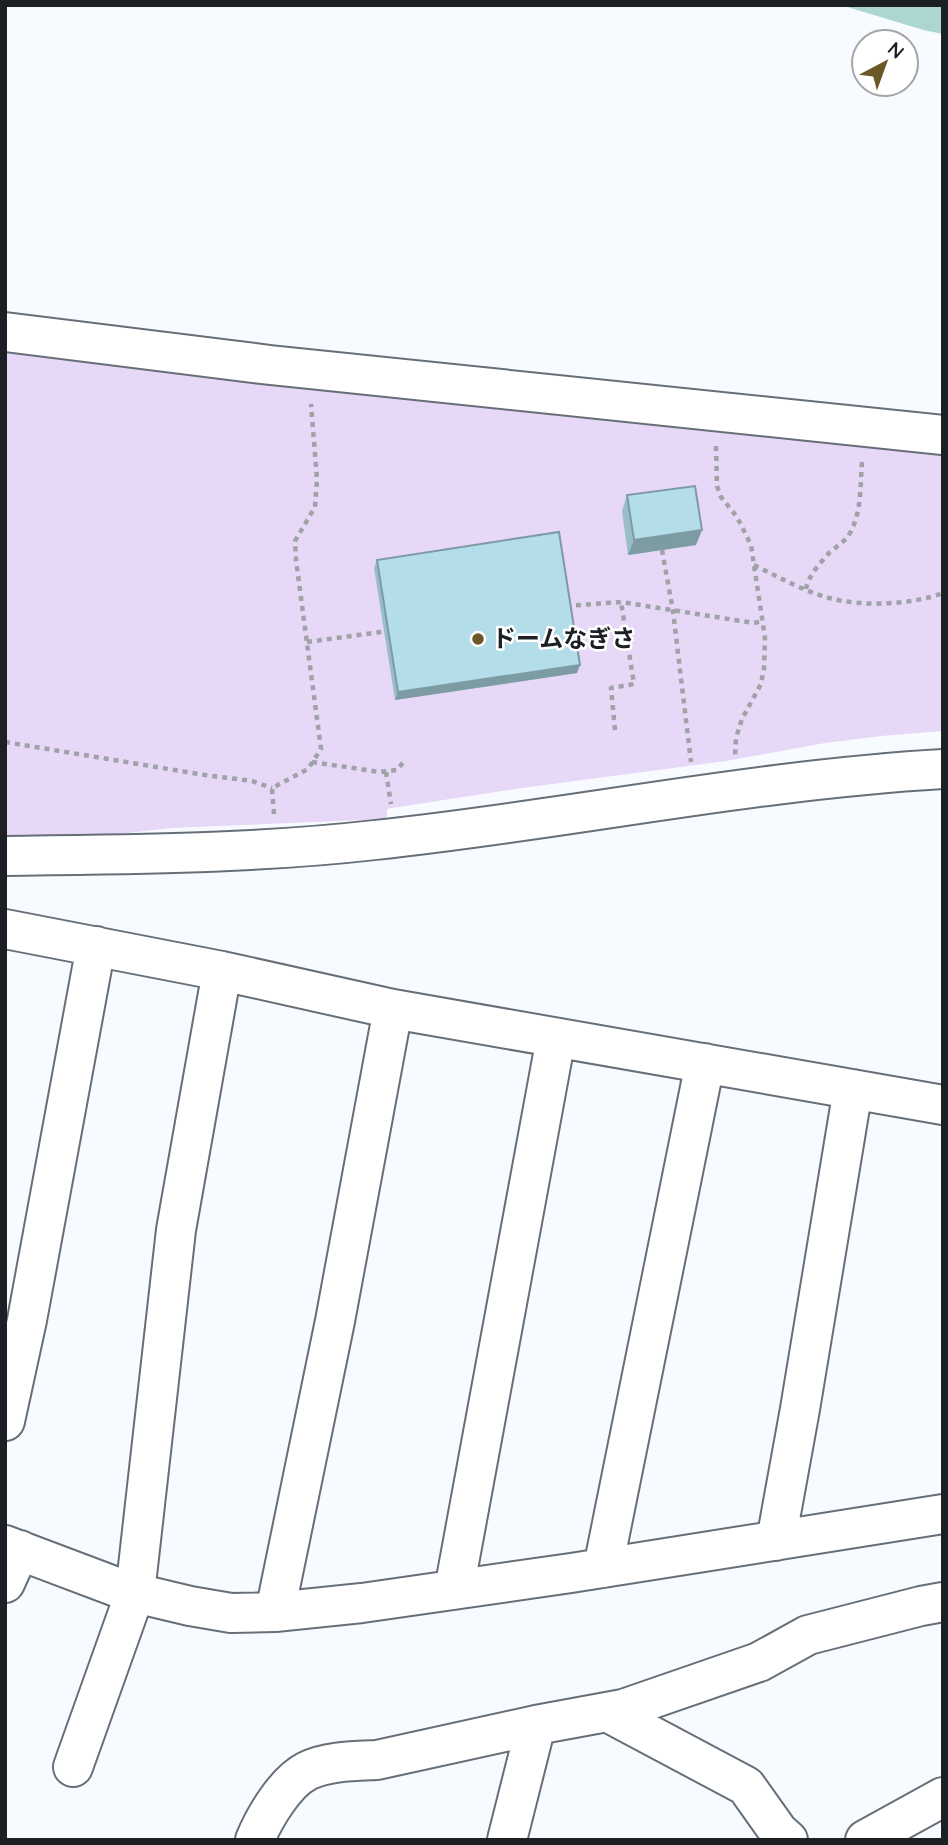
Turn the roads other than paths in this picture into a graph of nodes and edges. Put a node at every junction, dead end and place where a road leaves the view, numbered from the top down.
1 (5, 332) edge
2 (943, 435) edge
3 (943, 769) edge
4 (5, 856) edge
5 (5, 929) edge
6 (96, 946) junction
7 (222, 971) junction
8 (393, 1009) junction
9 (556, 1038) junction
10 (705, 1063) junction
11 (853, 1090) junction
12 (943, 1105) edge
13 (5, 1421) edge
14 (941, 1504) edge
15 (776, 1541) junction
16 (10, 1559) edge
17 (603, 1568) junction
18 (454, 1590) junction
19 (135, 1593) junction
20 (943, 1602) edge
21 (275, 1612) junction
22 (607, 1712) junction
23 (536, 1725) junction
24 (73, 1767) dead end
25 (943, 1797) edge
26 (255, 1840) edge
27 (507, 1840) edge
28 (788, 1840) edge
29 (865, 1840) edge

1 - 2 street
3 - 4 street
5 - 6 street
6 - 7 street
6 - 13 street
7 - 8 street
7 - 19 street
8 - 9 street
8 - 21 street
9 - 10 street
9 - 18 street
10 - 11 street
10 - 17 street
11 - 12 street
11 - 15 street
14 - 15 street
15 - 17 street
16 - 19 street
17 - 18 street
18 - 21 street
19 - 21 street
19 - 24 street
20 - 22 street
22 - 23 street
22 - 28 street
23 - 26 street
23 - 27 street
25 - 29 street

